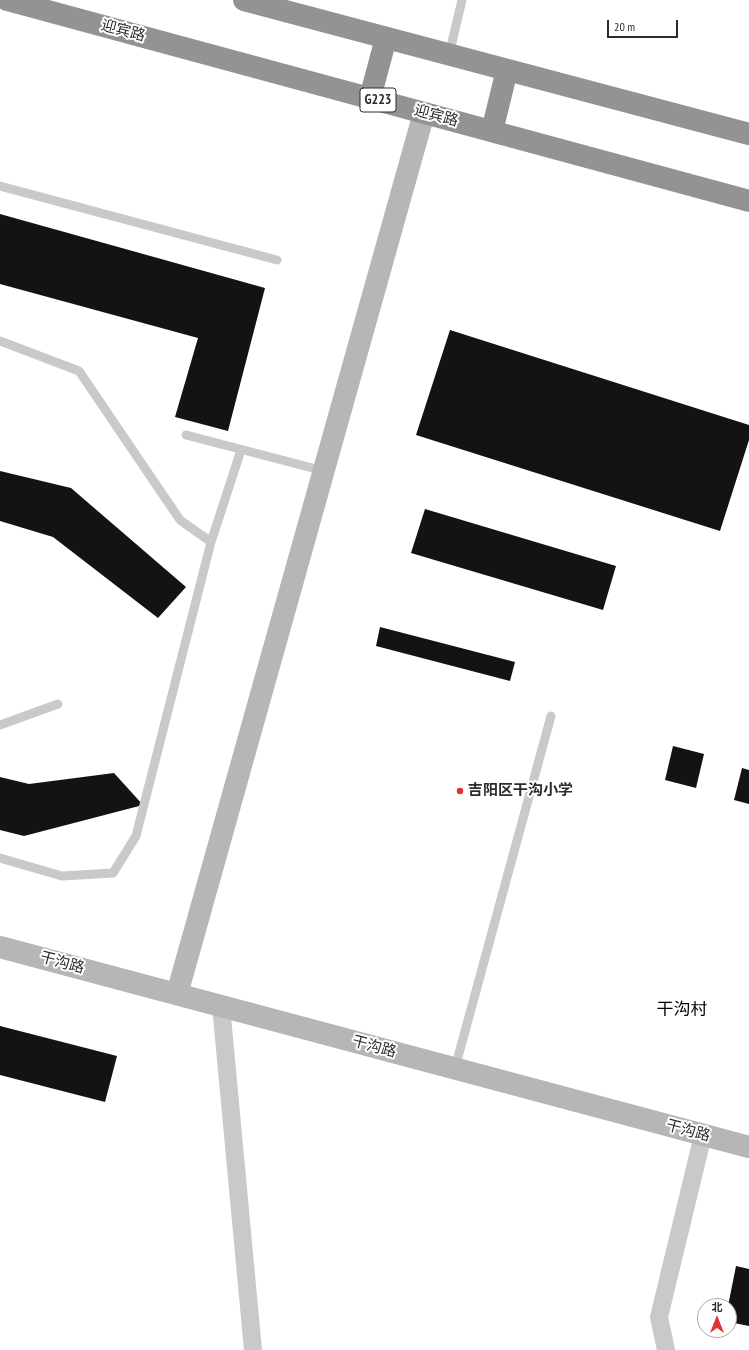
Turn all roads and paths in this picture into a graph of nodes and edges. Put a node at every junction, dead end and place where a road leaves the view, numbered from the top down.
1 (7, 0) edge
2 (462, 0) edge
3 (250, 1) edge
4 (386, 38) junction
5 (449, 54) junction
6 (507, 70) junction
7 (370, 98) junction
8 (424, 113) junction
9 (492, 131) junction
10 (749, 134) edge
11 (0, 186) edge
12 (749, 201) edge
13 (278, 260) dead end
14 (0, 340) edge
15 (186, 435) dead end
16 (241, 450) junction
17 (324, 471) junction
18 (211, 542) junction
19 (58, 704) dead end
20 (551, 716) dead end
21 (0, 725) edge
22 (0, 858) edge
23 (0, 947) edge
24 (178, 994) junction
25 (221, 1006) junction
26 (455, 1068) junction
27 (703, 1135) junction
28 (749, 1147) edge
29 (253, 1350) edge
30 (666, 1350) edge

1 - 7 highway, 迎宾路 / G223
2 - 5 lane
3 - 4 highway
4 - 5 highway
4 - 7 highway
5 - 6 highway
6 - 9 highway
6 - 10 highway
7 - 8 highway, 迎宾路 / G223
8 - 9 highway, 迎宾路 / G223
8 - 17 street
9 - 12 highway, 迎宾路 / G223
11 - 13 lane
14 - 18 lane
15 - 16 lane
16 - 17 lane
16 - 18 lane
17 - 24 street
18 - 22 lane
19 - 21 lane
20 - 26 lane
23 - 24 street, 干沟路
24 - 25 street, 干沟路
25 - 26 street, 干沟路
25 - 29 street
26 - 27 street, 干沟路
27 - 28 street, 干沟路
27 - 30 street

